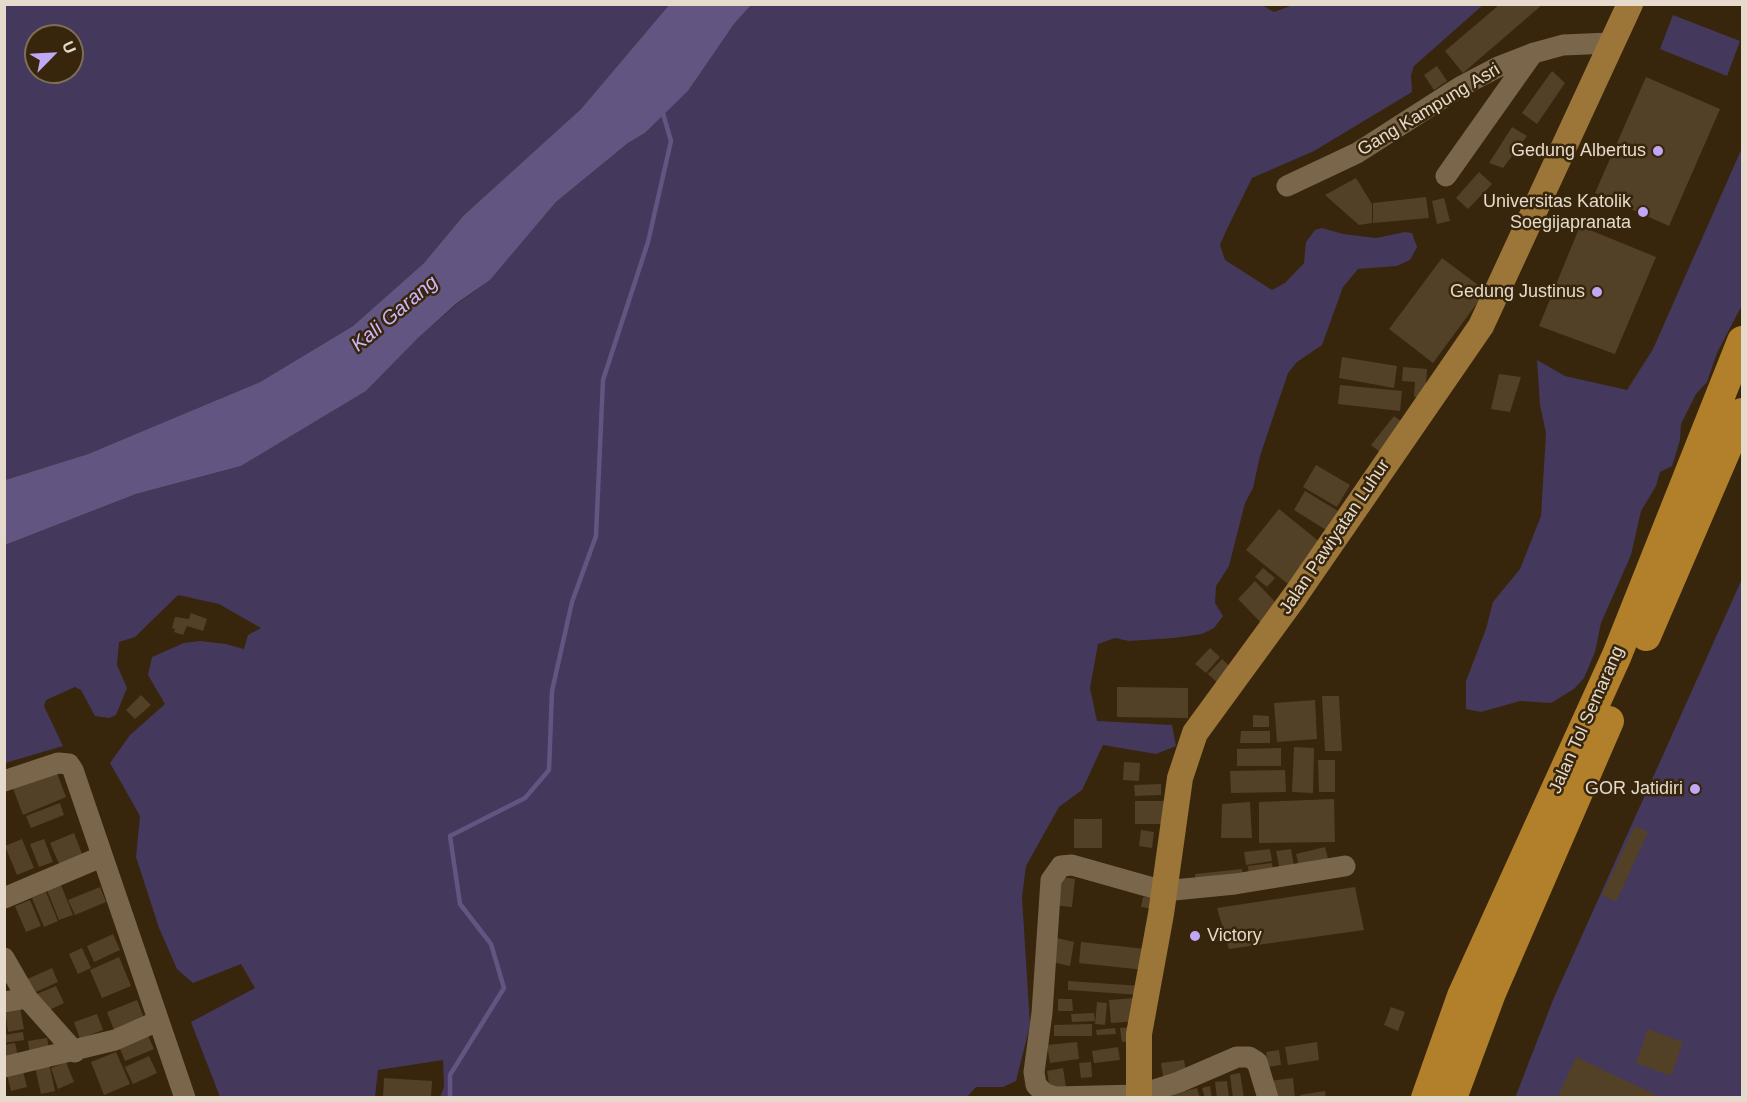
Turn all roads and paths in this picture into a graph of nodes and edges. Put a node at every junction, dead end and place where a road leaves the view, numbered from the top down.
1 (1630, 4) edge
2 (1610, 43) junction
3 (1534, 53) junction
4 (1446, 176) dead end
5 (1287, 186) dead end
6 (1743, 341) edge
7 (1743, 413) edge
8 (4, 781) edge
9 (101, 857) junction
10 (1345, 866) dead end
11 (1164, 891) junction
12 (4, 898) edge
13 (4, 958) edge
14 (27, 998) junction
15 (4, 1002) edge
16 (158, 1021) junction
17 (75, 1052) junction
18 (4, 1067) edge
19 (1139, 1096) edge
20 (185, 1098) edge
21 (1268, 1098) edge
22 (1426, 1098) edge
23 (1452, 1098) edge

1 - 2 main road, Jalan Pawiyatan Luhur
2 - 3 street, Gang Kampung Asri
2 - 11 main road, Jalan Pawiyatan Luhur
3 - 4 street
3 - 5 street, Gang Kampung Asri
6 - 22 highway, Jalan Tol Semarang
7 - 23 highway, Jalan Tol Semarang
8 - 9 street
9 - 12 street
9 - 16 street
10 - 11 street
11 - 19 main road, Jalan Pawiyatan Luhur
11 - 19 street
13 - 14 street
14 - 15 street
14 - 17 street
16 - 17 street
16 - 20 street
17 - 18 street
19 - 21 street

